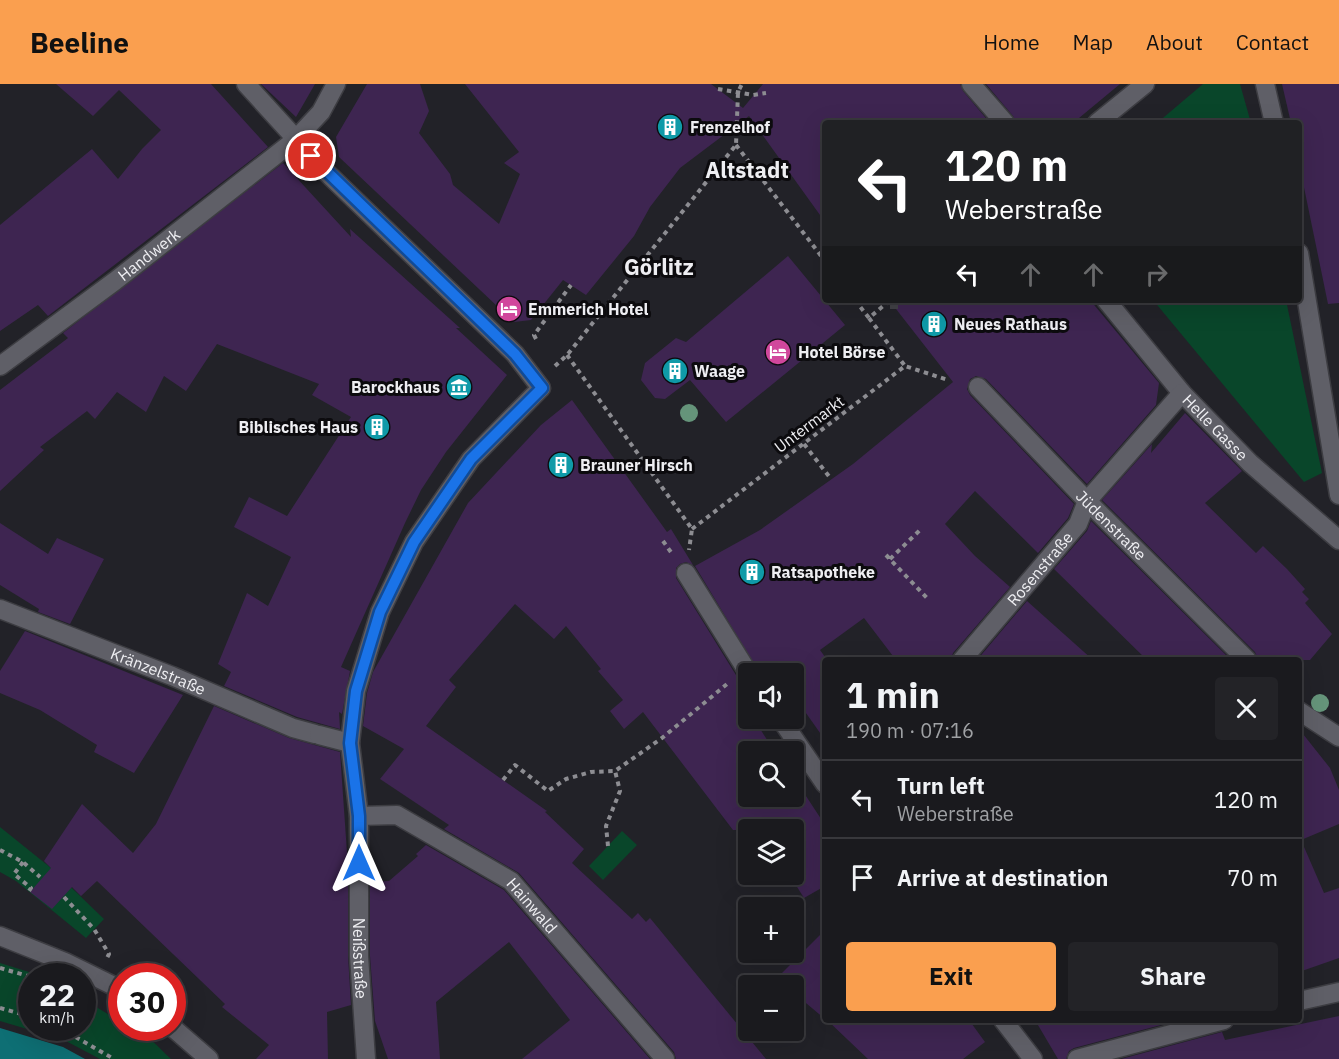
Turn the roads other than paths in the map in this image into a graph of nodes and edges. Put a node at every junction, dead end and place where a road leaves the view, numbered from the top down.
1 (246, 84) edge
2 (336, 84) edge
3 (971, 84) edge
4 (1144, 84) edge
5 (1265, 84) edge
6 (1002, 120) edge
7 (1101, 120) edge
8 (1273, 120) edge
9 (295, 140) junction
10 (1302, 271) edge
11 (1108, 303) edge
12 (0, 366) edge
13 (978, 387) dead end
14 (1182, 393) junction
15 (1339, 495) edge
16 (1087, 501) junction
17 (1339, 540) edge
18 (686, 573) road end
19 (0, 609) edge
20 (965, 657) edge
21 (1244, 657) edge
22 (742, 663) edge
23 (1302, 713) edge
24 (788, 729) edge
25 (1339, 737) edge
26 (350, 743) junction
27 (822, 780) edge
28 (359, 816) junction
29 (0, 936) edge
30 (108, 983) edge
31 (1339, 992) edge
32 (1302, 1000) edge
33 (1005, 1023) edge
34 (1213, 1023) edge
35 (186, 1039) edge
36 (209, 1059) edge
37 (366, 1059) edge
38 (665, 1059) edge
39 (1033, 1059) edge
40 (1077, 1059) edge

1 - 9 street
2 - 9 street, Handwerk
3 - 6 street
4 - 7 street
5 - 8 street
9 - 12 street, Handwerk
9 - 26 street, Neißstraße
10 - 15 street
11 - 14 street, Helle Gasse
13 - 16 street, Jüdenstraße
14 - 16 street, Rosenstraße
14 - 17 street, Helle Gasse
16 - 20 street, Rosenstraße
16 - 21 street, Jüdenstraße
18 - 22 street
19 - 26 street, Kränzelstraße
23 - 25 street
24 - 27 street
26 - 28 street, Neißstraße
28 - 37 street, Neißstraße
28 - 38 street, Hainwald
29 - 30 street
31 - 32 street
33 - 39 street
34 - 40 street
35 - 36 street

